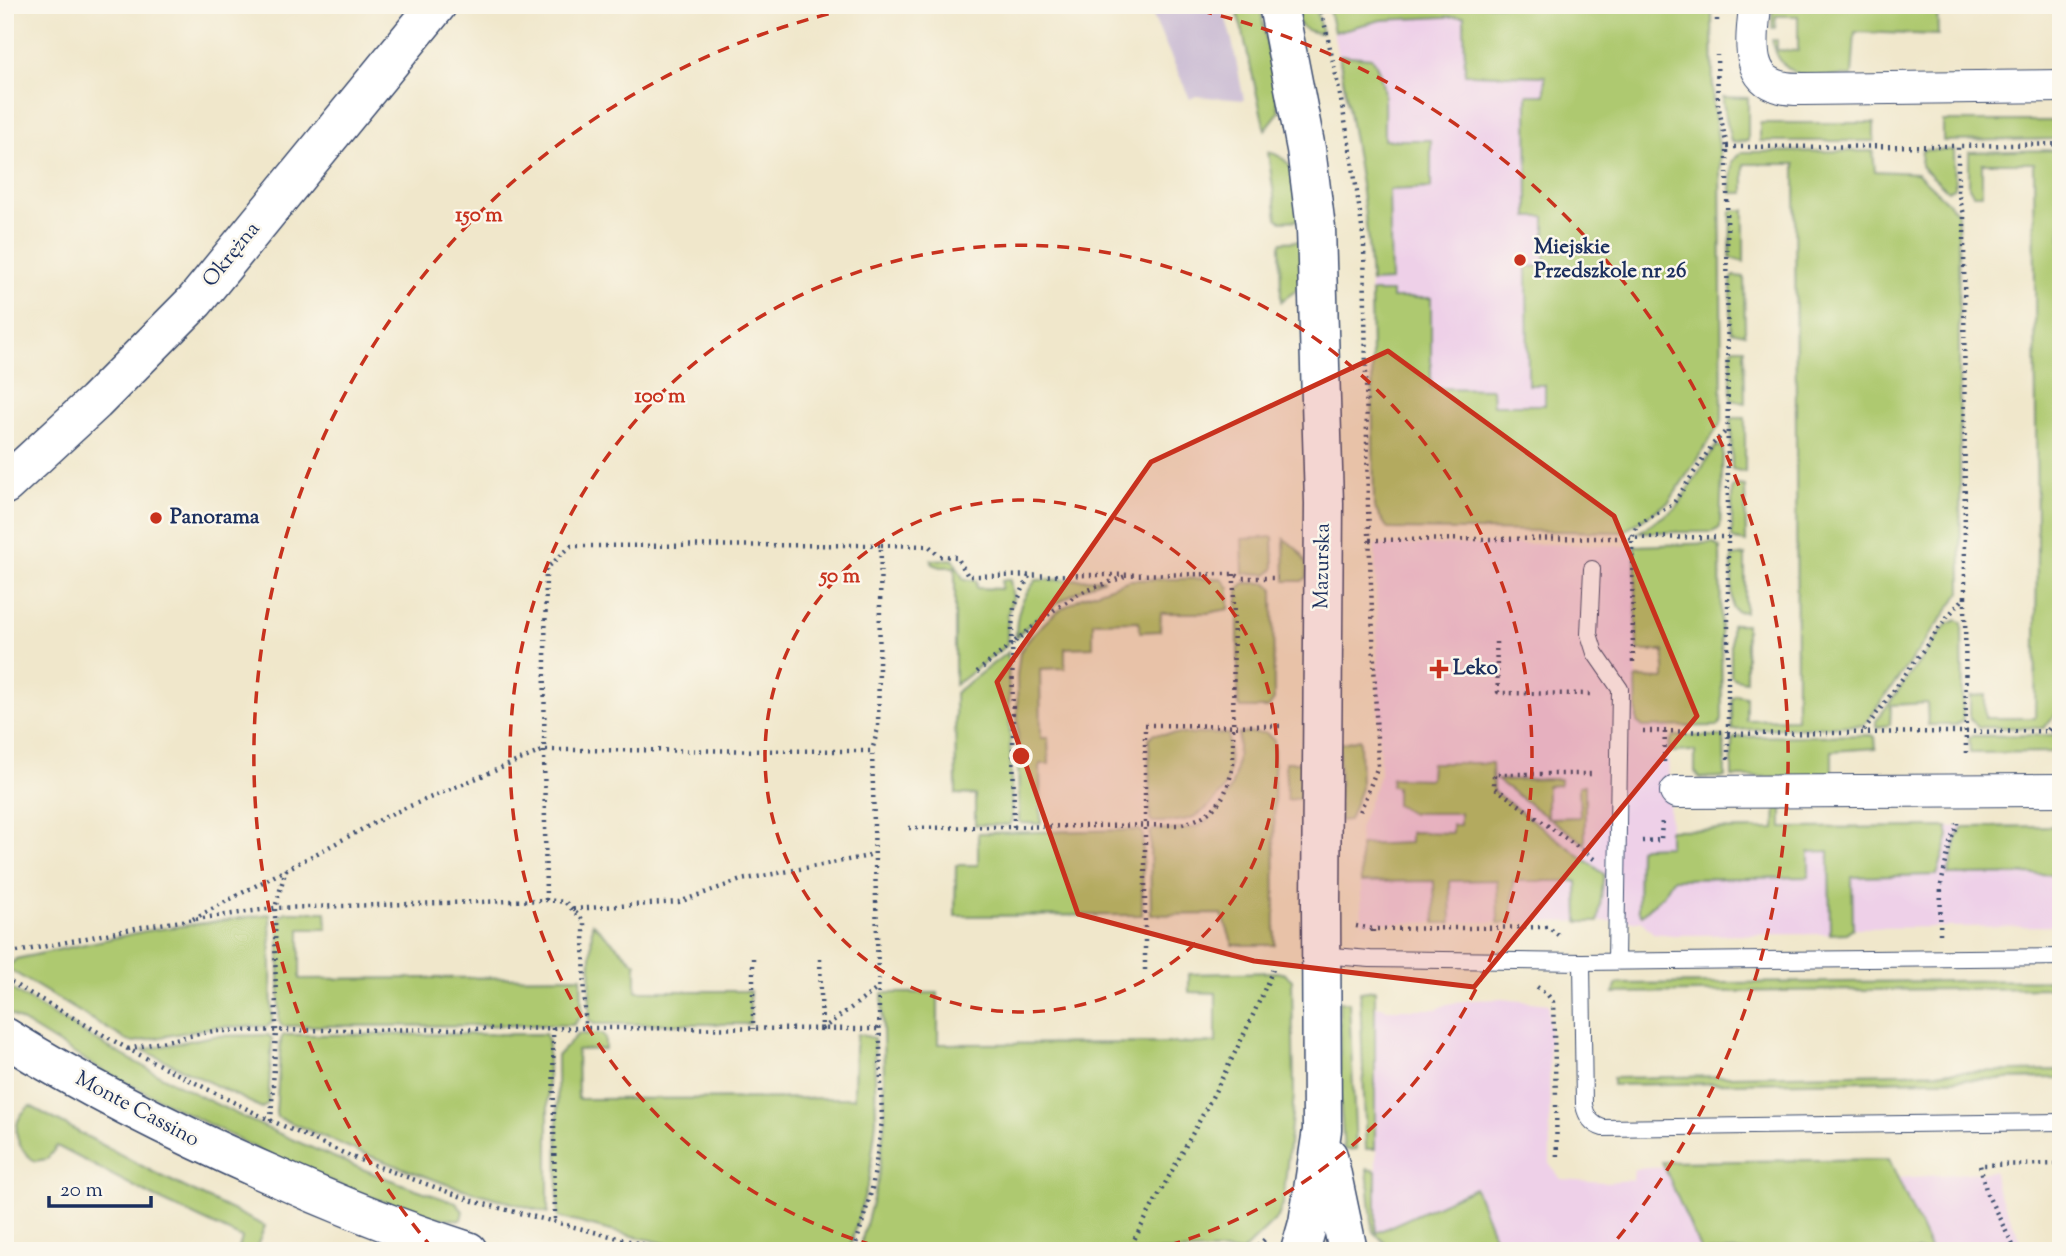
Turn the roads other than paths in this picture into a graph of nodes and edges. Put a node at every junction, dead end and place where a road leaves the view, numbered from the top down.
1 (436, 5) edge
2 (1278, 5) edge
3 (1755, 5) edge
4 (2061, 86) edge
5 (5, 485) edge
6 (1592, 569) dead end
7 (2061, 790) edge
8 (1667, 792) road end
9 (1321, 955) junction
10 (2061, 957) edge
11 (1616, 961) junction
12 (1582, 962) junction
13 (5, 1037) edge
14 (2061, 1122) edge
15 (1322, 1130) junction
16 (468, 1251) edge
17 (1300, 1251) edge
18 (1348, 1251) edge

1 - 5 street, Okrężna
2 - 9 street, Mazurska
3 - 4 street
6 - 11 lane
7 - 8 street
9 - 12 lane
9 - 15 street, Mazurska
10 - 11 lane
11 - 12 lane
12 - 14 lane
13 - 16 street, Monte Cassino
15 - 17 street, Mazurska
15 - 18 street, Mazurska

